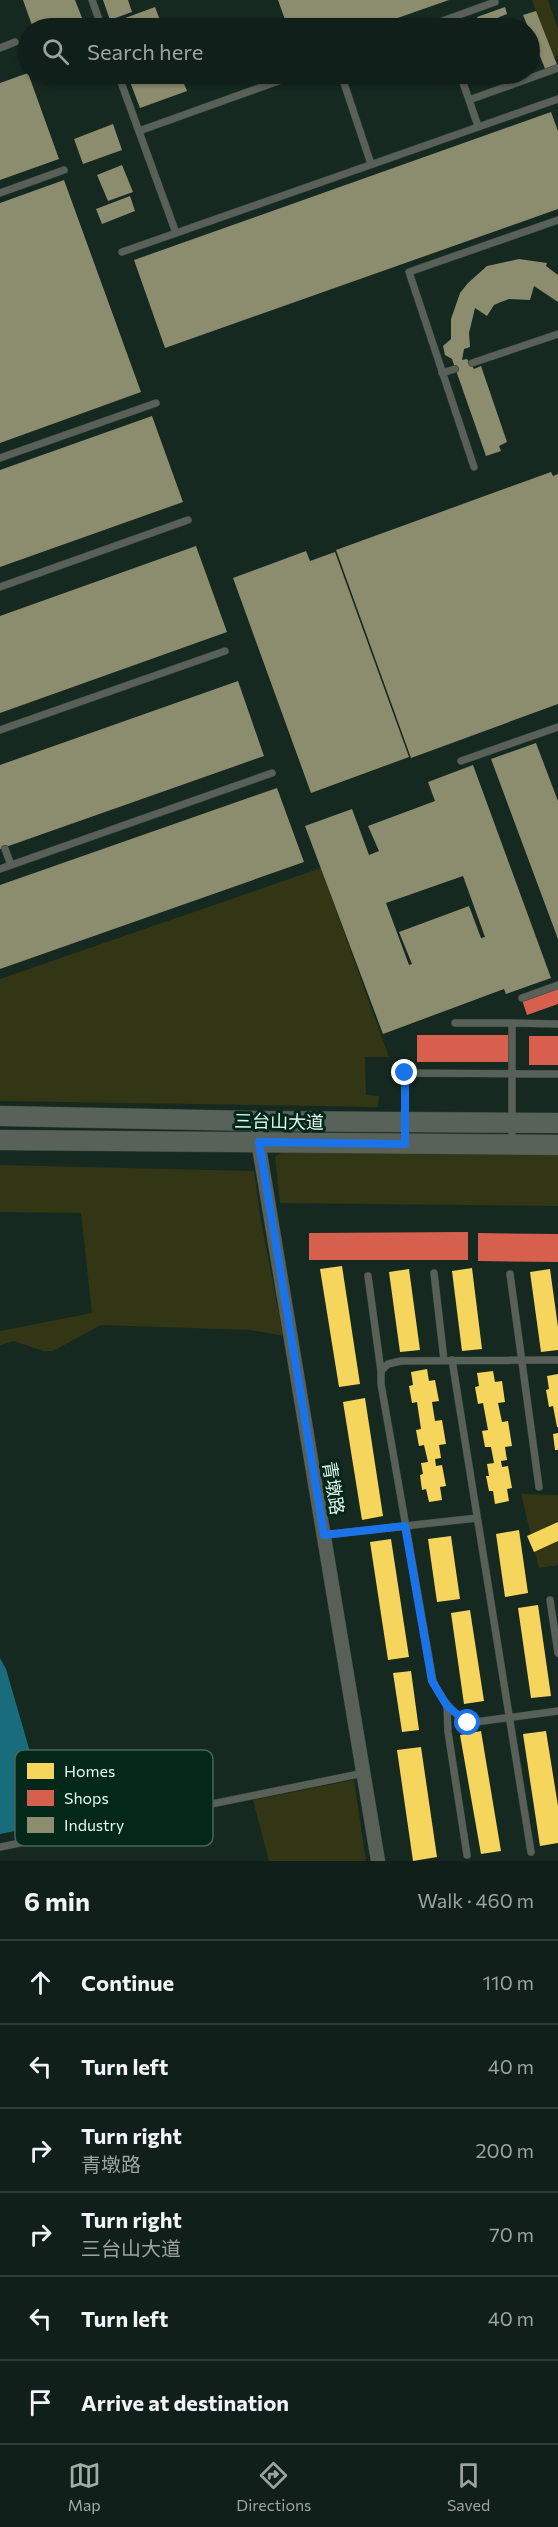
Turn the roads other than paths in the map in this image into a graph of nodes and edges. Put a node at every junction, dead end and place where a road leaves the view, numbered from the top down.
1 (92, 0) edge
2 (494, 0) edge
3 (98, 18) edge
4 (459, 18) edge
5 (15, 42) dead end
6 (0, 48) edge
7 (558, 68) edge
8 (540, 74) edge
9 (122, 84) edge
10 (270, 84) edge
11 (344, 84) edge
12 (463, 84) edge
13 (514, 84) edge
14 (558, 99) edge
15 (469, 100) junction
16 (478, 126) junction
17 (139, 131) junction
18 (371, 164) junction
19 (64, 170) dead end
20 (0, 193) edge
21 (558, 220) edge
22 (176, 233) junction
23 (122, 252) dead end
24 (558, 334) edge
25 (472, 363) dead end
26 (455, 369) dead end
27 (442, 373) junction
28 (156, 403) dead end
29 (0, 458) edge
30 (474, 467) dead end
31 (188, 520) dead end
32 (0, 587) edge
33 (225, 651) dead end
34 (558, 727) edge
35 (0, 730) edge
36 (461, 761) dead end
37 (272, 773) dead end
38 (5, 849) dead end
39 (11, 865) junction
40 (0, 869) edge
41 (558, 985) edge
42 (522, 998) dead end
43 (455, 1023) dead end
44 (512, 1023) junction
45 (558, 1024) edge
46 (512, 1074) junction
47 (558, 1074) edge
48 (0, 1116) edge
49 (255, 1121) junction
50 (405, 1122) junction
51 (512, 1123) junction
52 (558, 1124) edge
53 (0, 1140) edge
54 (259, 1142) junction
55 (405, 1144) junction
56 (512, 1145) junction
57 (558, 1145) edge
58 (434, 1273) dead end
59 (510, 1274) dead end
60 (368, 1276) dead end
61 (448, 1360) junction
62 (522, 1360) junction
63 (558, 1360) edge
64 (381, 1371) junction
65 (539, 1487) dead end
66 (477, 1518) junction
67 (405, 1526) junction
68 (324, 1535) junction
69 (550, 1600) dead end
70 (558, 1653) edge
71 (447, 1706) junction
72 (558, 1711) edge
73 (509, 1718) junction
74 (364, 1773) junction
75 (213, 1804) edge
76 (15, 1844) edge
77 (0, 1847) edge
78 (531, 1852) dead end
79 (467, 1855) dead end
80 (378, 1861) edge

1 - 3 lane
2 - 4 lane
5 - 6 lane
7 - 8 lane
9 - 17 lane
10 - 17 lane
11 - 18 lane
12 - 15 lane
13 - 15 lane
14 - 16 lane
15 - 16 lane
16 - 18 lane
17 - 22 lane
18 - 22 lane
19 - 20 lane
21 - 27 lane
22 - 23 lane
24 - 25 lane
26 - 27 lane
27 - 30 lane
28 - 29 lane
31 - 32 lane
33 - 35 lane
34 - 36 lane
37 - 39 lane
38 - 39 lane
39 - 40 lane
41 - 42 lane
43 - 44 lane
44 - 45 lane
44 - 46 lane
46 - 47 lane
46 - 50 lane
46 - 51 lane
48 - 49 main road, 三台山大道
49 - 50 main road, 三台山大道
49 - 54 street, 青墩路
50 - 51 main road, 三台山大道
50 - 55 lane
51 - 52 main road, 三台山大道
51 - 56 lane
53 - 54 main road, 三台山大道
54 - 55 main road, 三台山大道
54 - 68 street, 青墩路
55 - 56 main road, 三台山大道
56 - 57 main road, 三台山大道
58 - 61 lane
59 - 62 lane
60 - 64 lane
61 - 62 lane
61 - 64 lane
61 - 66 lane
62 - 63 lane
62 - 65 lane
64 - 67 lane
66 - 67 lane
66 - 73 lane
67 - 68 lane
67 - 71 lane
68 - 74 street, 青墩路
69 - 70 lane
71 - 73 lane
71 - 79 lane
72 - 73 lane
73 - 78 lane
74 - 75 lane
74 - 80 street, 青墩路
76 - 77 lane

